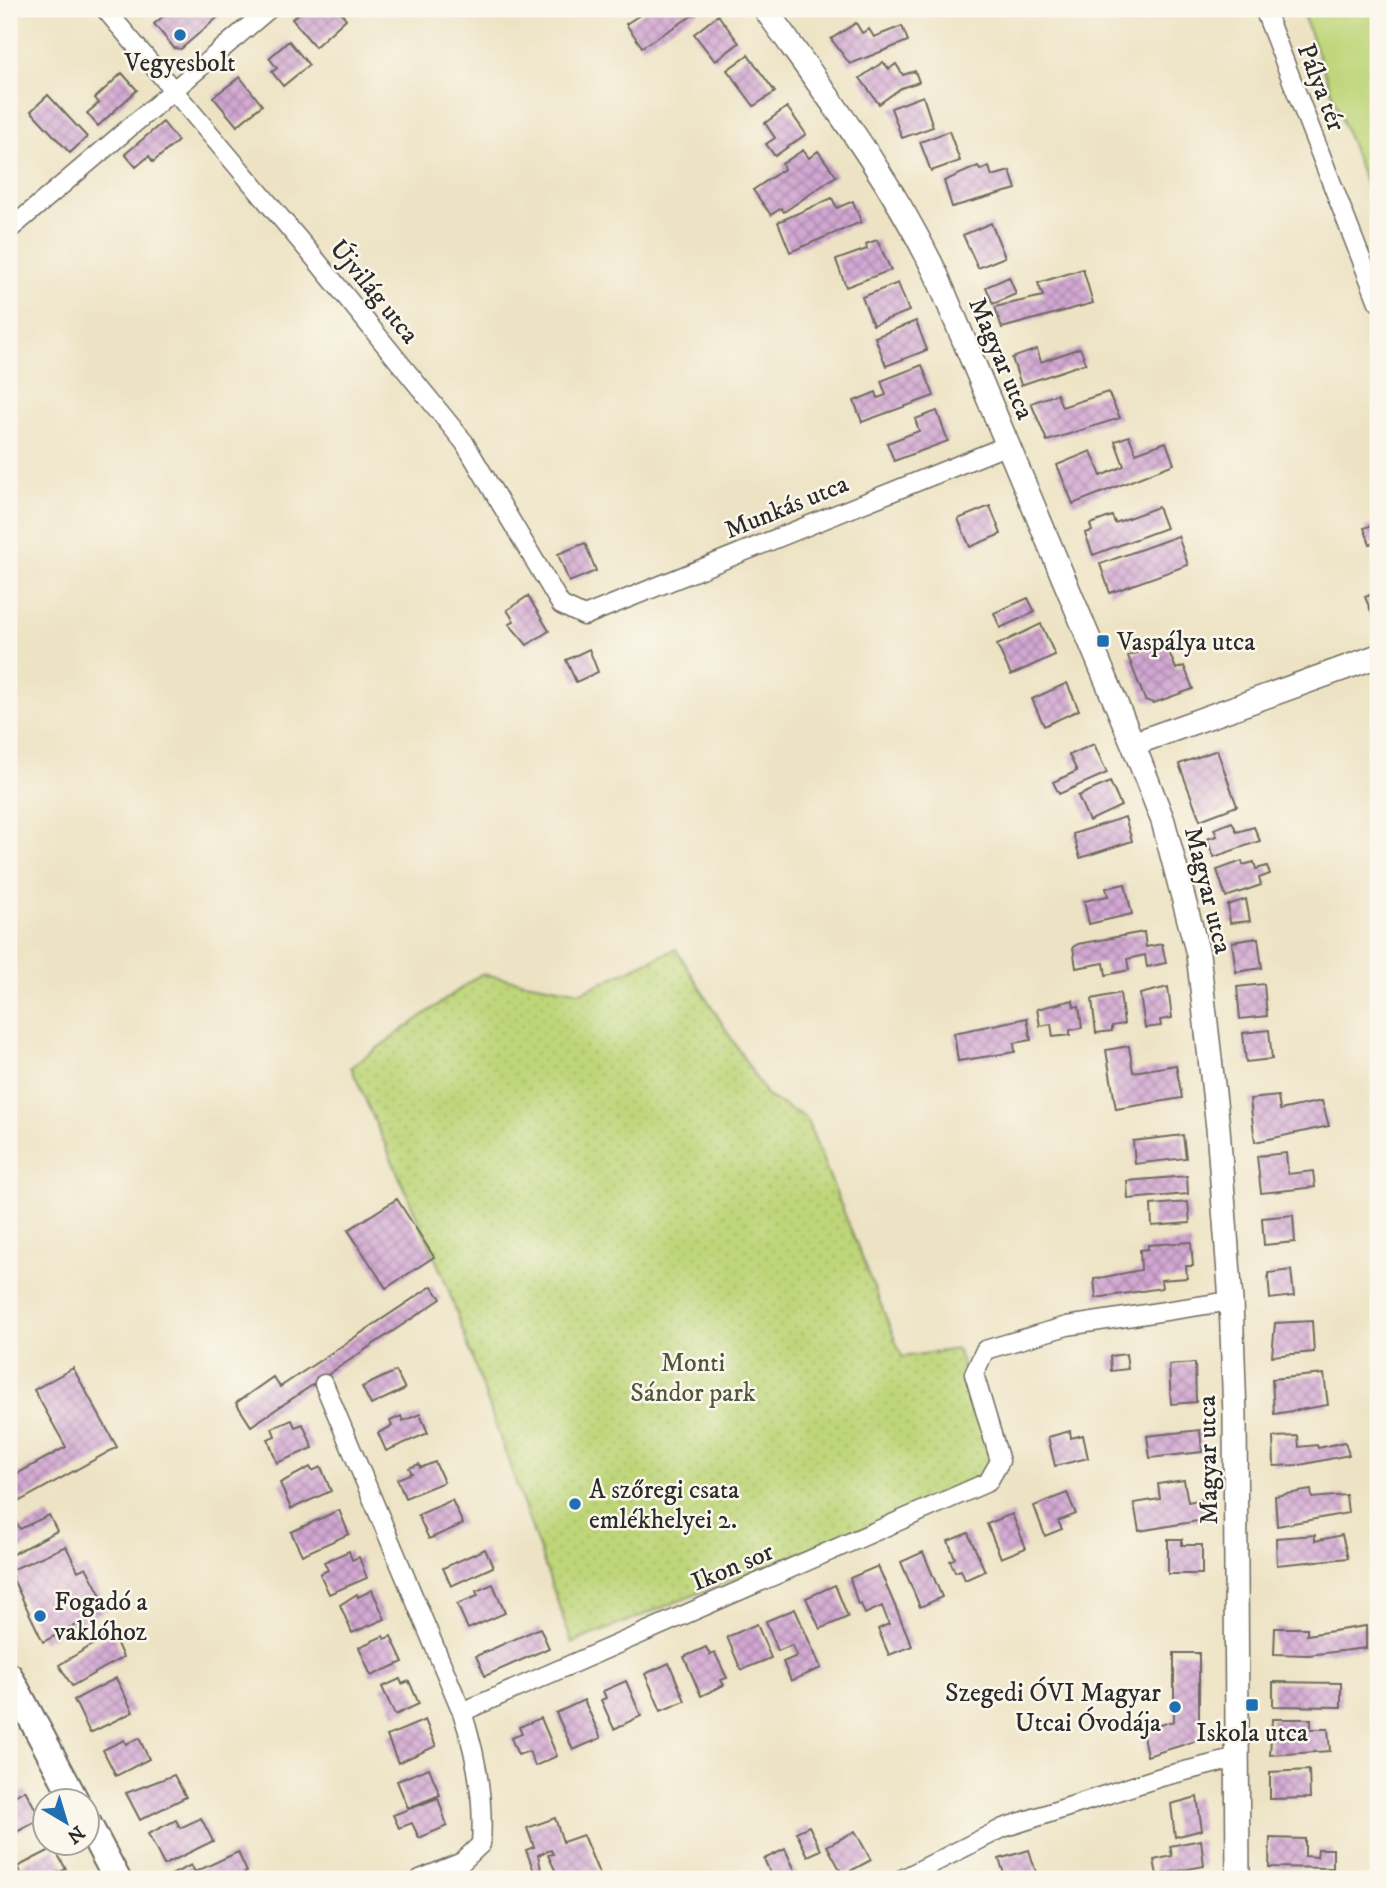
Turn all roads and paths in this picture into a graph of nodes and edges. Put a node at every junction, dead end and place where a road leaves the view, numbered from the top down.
1 (105, 9) edge
2 (269, 9) edge
3 (765, 9) edge
4 (1264, 9) edge
5 (174, 89) junction
6 (9, 230) edge
7 (1378, 302) edge
8 (1008, 445) junction
9 (584, 616) joint
10 (1378, 656) edge
11 (1133, 744) junction
12 (1231, 1301) junction
13 (324, 1384) dead end
14 (9, 1676) edge
15 (463, 1712) junction
16 (1237, 1758) junction
17 (67, 1786) edge
18 (102, 1851) edge
19 (117, 1879) edge
20 (420, 1879) edge
21 (902, 1879) edge
22 (1238, 1879) edge

1 - 5 street, Újvilág utca
2 - 5 street
3 - 8 street, Magyar utca
4 - 7 street, Pálya tér
5 - 6 street
5 - 9 street, Újvilág utca
8 - 9 street, Munkás utca
8 - 11 street, Magyar utca
10 - 11 street
11 - 12 street, Magyar utca
12 - 15 street, Ikon sor
12 - 16 street, Magyar utca
13 - 15 street
14 - 17 main road
15 - 20 street
16 - 21 street
16 - 22 street, Magyar utca
18 - 19 main road

